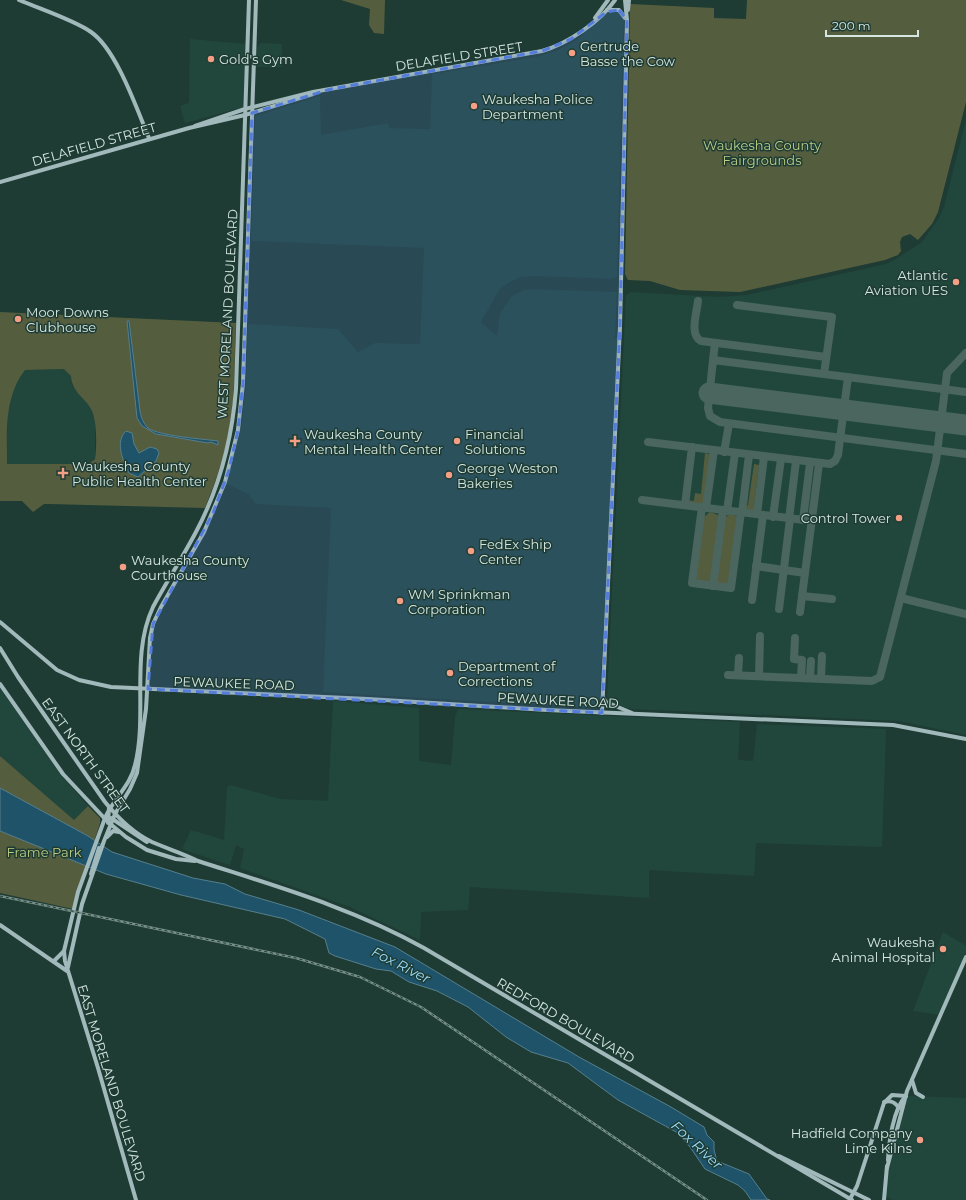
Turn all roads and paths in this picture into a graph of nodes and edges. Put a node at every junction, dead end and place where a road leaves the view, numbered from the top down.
1 (19, 0) edge
2 (250, 0) edge
3 (256, 0) edge
4 (608, 0) edge
5 (615, 0) edge
6 (628, 0) edge
7 (607, 10) junction
8 (627, 20) junction
9 (593, 22) junction
10 (247, 65) junction
11 (254, 65) junction
12 (246, 88) junction
13 (253, 88) junction
14 (269, 106) junction
15 (253, 108) junction
16 (246, 109) junction
17 (252, 113) junction
18 (228, 114) junction
19 (245, 116) junction
20 (230, 119) junction
21 (214, 121) junction
22 (149, 138) junction
23 (244, 141) junction
24 (251, 142) junction
25 (244, 158) junction
26 (251, 159) junction
27 (0, 182) edge
28 (243, 197) junction
29 (250, 197) junction
30 (242, 234) junction
31 (248, 234) junction
32 (240, 267) junction
33 (247, 267) junction
34 (237, 370) junction
35 (244, 370) junction
36 (231, 432) junction
37 (238, 433) junction
38 (202, 520) junction
39 (208, 524) junction
40 (0, 622) edge
41 (145, 627) junction
42 (152, 629) junction
43 (0, 648) edge
44 (142, 665) junction
45 (149, 666) junction
46 (0, 684) edge
47 (141, 689) junction
48 (148, 689) junction
49 (603, 697) junction
50 (602, 713) junction
51 (634, 714) junction
52 (966, 739) edge
53 (109, 808) junction
54 (115, 814) junction
55 (104, 818) junction
56 (110, 820) junction
57 (120, 832) junction
58 (101, 840) junction
59 (160, 845) junction
60 (198, 861) junction
61 (91, 869) junction
62 (342, 909) joint
63 (0, 925) edge
64 (69, 930) junction
65 (75, 931) junction
66 (64, 951) junction
67 (966, 957) edge
68 (54, 961) junction
69 (68, 972) junction
70 (912, 1080) junction
71 (906, 1096) junction
72 (923, 1097) dead end
73 (884, 1103) junction
74 (899, 1108) junction
75 (777, 1155) junction
76 (887, 1168) junction
77 (854, 1193) junction
78 (136, 1200) edge
79 (851, 1200) edge
80 (869, 1200) edge
81 (884, 1200) edge

1 - 22 main road
2 - 10 main road, WEST MORELAND BOULEVARD
3 - 11 main road, WEST MORELAND BOULEVARD
4 - 9 main road, DELAFIELD STREET
5 - 7 main road, DELAFIELD STREET
6 - 8 main road
7 - 8 main road
7 - 9 main road, DELAFIELD STREET
8 - 49 main road
9 - 14 main road, DELAFIELD STREET
10 - 11 main road
10 - 12 main road, WEST MORELAND BOULEVARD
11 - 13 main road, WEST MORELAND BOULEVARD
12 - 13 main road
12 - 16 main road, WEST MORELAND BOULEVARD
13 - 15 main road, WEST MORELAND BOULEVARD
14 - 15 main road, DELAFIELD STREET
14 - 17 main road, DELAFIELD STREET
15 - 16 main road, DELAFIELD STREET
15 - 17 main road, WEST MORELAND BOULEVARD
16 - 18 main road, DELAFIELD STREET
16 - 19 main road, WEST MORELAND BOULEVARD
17 - 19 main road, DELAFIELD STREET
17 - 24 main road, WEST MORELAND BOULEVARD
18 - 20 main road
18 - 21 main road, DELAFIELD STREET
19 - 20 main road, DELAFIELD STREET
19 - 23 main road, WEST MORELAND BOULEVARD
20 - 21 main road, DELAFIELD STREET
21 - 22 main road, DELAFIELD STREET
22 - 27 main road, DELAFIELD STREET
23 - 24 main road
23 - 25 main road, WEST MORELAND BOULEVARD
24 - 26 main road, WEST MORELAND BOULEVARD
25 - 26 main road
25 - 28 main road, WEST MORELAND BOULEVARD
26 - 29 main road, WEST MORELAND BOULEVARD
28 - 29 main road
28 - 30 main road, WEST MORELAND BOULEVARD
29 - 31 main road, WEST MORELAND BOULEVARD
30 - 31 main road
30 - 32 main road, WEST MORELAND BOULEVARD
31 - 33 main road, WEST MORELAND BOULEVARD
32 - 33 main road
32 - 34 main road, WEST MORELAND BOULEVARD
33 - 35 main road, WEST MORELAND BOULEVARD
34 - 35 main road
34 - 36 main road, WEST MORELAND BOULEVARD
35 - 37 main road, WEST MORELAND BOULEVARD
36 - 37 main road
36 - 38 main road, WEST MORELAND BOULEVARD
37 - 39 main road, WEST MORELAND BOULEVARD
38 - 39 main road
38 - 41 main road, WEST MORELAND BOULEVARD
39 - 42 main road, WEST MORELAND BOULEVARD
40 - 47 main road, PEWAUKEE ROAD
41 - 42 main road
41 - 44 main road, WEST MORELAND BOULEVARD
42 - 45 main road, WEST MORELAND BOULEVARD
43 - 53 main road, EAST NORTH STREET
44 - 45 main road
44 - 47 main road, WEST MORELAND BOULEVARD
45 - 48 main road, WEST MORELAND BOULEVARD
46 - 55 main road
47 - 48 main road, PEWAUKEE ROAD
47 - 53 main road, WEST MORELAND BOULEVARD
48 - 50 main road, PEWAUKEE ROAD
48 - 54 main road, WEST MORELAND BOULEVARD
49 - 50 main road
49 - 51 main road
50 - 51 main road, PEWAUKEE ROAD
51 - 52 main road, PEWAUKEE ROAD
53 - 54 main road, EAST NORTH STREET
53 - 55 main road, WEST MORELAND BOULEVARD
53 - 56 main road
54 - 56 main road, WEST MORELAND BOULEVARD
54 - 59 main road, EAST NORTH STREET
55 - 56 main road
55 - 58 main road, WEST MORELAND BOULEVARD
56 - 57 main road, EAST NORTH STREET
56 - 58 main road, EAST MORELAND BOULEVARD
56 - 59 main road
57 - 58 main road
57 - 60 main road, EAST NORTH STREET
58 - 61 main road, EAST MORELAND BOULEVARD
58 - 61 main road, EAST MORELAND BOULEVARD
59 - 60 main road, EAST NORTH STREET
60 - 62 main road, EAST NORTH STREET
61 - 64 main road, EAST MORELAND BOULEVARD
61 - 65 main road, EAST MORELAND BOULEVARD
62 - 75 main road, REDFORD BOULEVARD
63 - 68 main road
64 - 65 main road
64 - 66 main road, EAST MORELAND BOULEVARD
65 - 69 main road, EAST MORELAND BOULEVARD
66 - 68 main road
66 - 69 main road, EAST MORELAND BOULEVARD
67 - 70 main road
68 - 69 main road
69 - 78 main road, EAST MORELAND BOULEVARD
70 - 71 main road
70 - 72 main road
71 - 73 main road
71 - 74 main road
71 - 76 main road
73 - 74 main road
73 - 77 main road
74 - 76 main road
75 - 77 main road, REDFORD BOULEVARD
75 - 79 main road, REDFORD BOULEVARD
76 - 81 main road
77 - 79 main road
77 - 80 main road, REDFORD BOULEVARD

